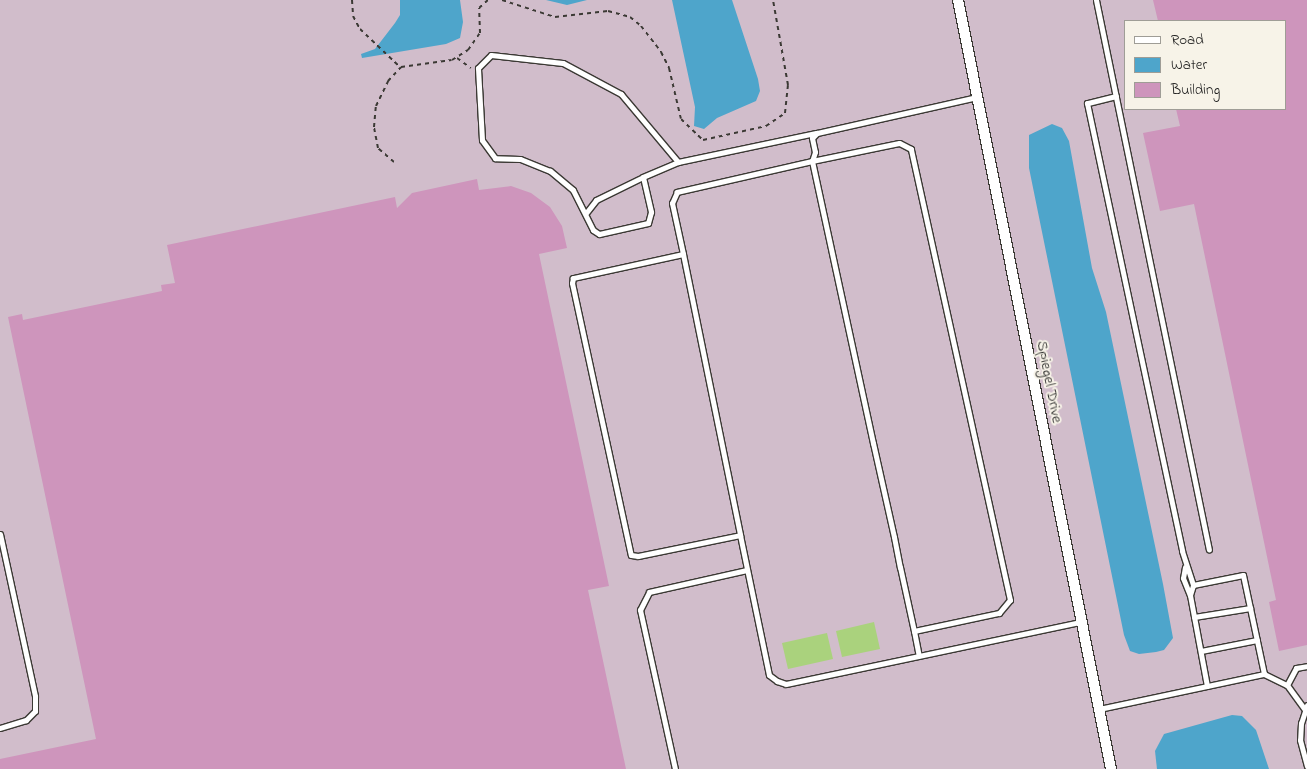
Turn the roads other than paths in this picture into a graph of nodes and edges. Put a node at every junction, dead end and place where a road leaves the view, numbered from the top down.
1 (958, 0) edge
2 (1096, 0) edge
3 (1116, 96) junction
4 (978, 97) junction
5 (816, 133) junction
6 (812, 161) junction
7 (678, 162) junction
8 (643, 178) junction
9 (586, 212) junction
10 (683, 254) junction
11 (0, 534) edge
12 (740, 536) junction
13 (1209, 550) dead end
14 (1186, 567) junction
15 (747, 570) junction
16 (1193, 585) junction
17 (1190, 595) junction
18 (1250, 608) junction
19 (1194, 618) junction
20 (1081, 622) junction
21 (914, 630) junction
22 (1257, 640) junction
23 (1200, 651) junction
24 (920, 656) junction
25 (1307, 666) edge
26 (1264, 674) junction
27 (1287, 685) junction
28 (1207, 686) junction
29 (1305, 706) edge
30 (1098, 709) junction
31 (0, 728) edge
32 (1307, 766) edge
33 (675, 769) edge
34 (1111, 769) edge

1 - 4 street, Spiegel Drive
2 - 3 lane
3 - 13 lane
3 - 14 lane
4 - 5 lane
4 - 20 street, Spiegel Drive
5 - 6 lane
5 - 7 lane
6 - 10 lane
6 - 21 lane
6 - 21 lane
7 - 8 lane
7 - 9 lane
8 - 9 lane
8 - 9 lane
10 - 12 lane
10 - 12 lane
11 - 31 lane
12 - 15 lane
14 - 16 lane
14 - 17 lane
15 - 24 lane
15 - 33 lane
16 - 17 lane
16 - 18 lane
17 - 19 lane
18 - 19 lane
18 - 22 lane
19 - 23 lane
20 - 24 lane
20 - 30 street, Spiegel Drive
21 - 24 lane
22 - 23 lane
22 - 26 lane
23 - 28 lane
25 - 27 lane
26 - 27 lane
26 - 28 lane
27 - 29 lane
28 - 30 lane
29 - 32 lane
30 - 34 street, Spiegel Drive

